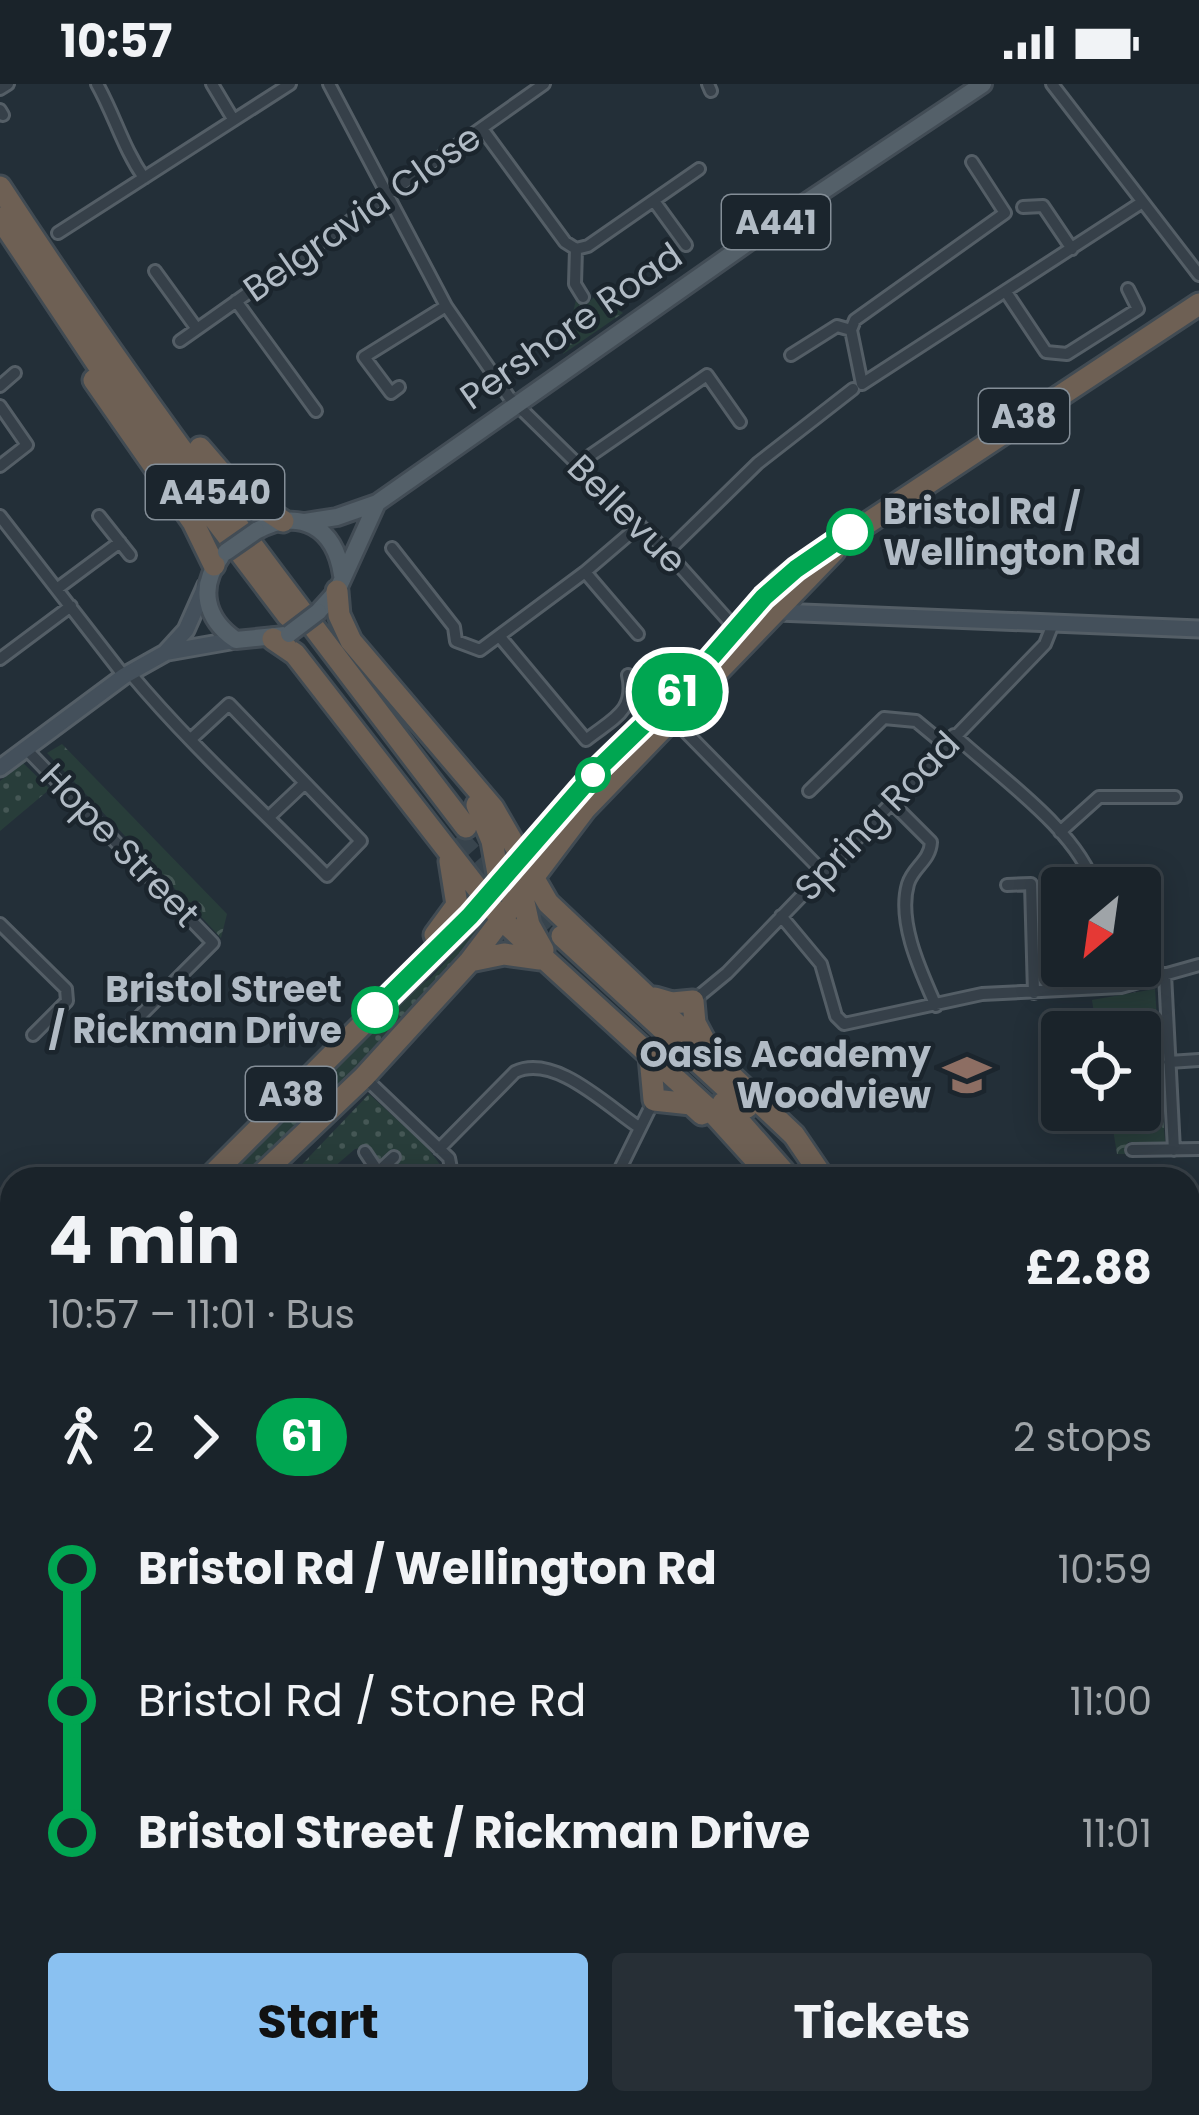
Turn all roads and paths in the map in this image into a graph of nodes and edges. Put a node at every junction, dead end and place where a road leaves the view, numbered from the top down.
1 (8, 84) edge
2 (98, 84) edge
3 (212, 84) edge
4 (290, 84) edge
5 (329, 84) edge
6 (544, 84) edge
7 (983, 84) edge
8 (1052, 84) edge
9 (0, 89) edge
10 (233, 118) junction
11 (483, 130) junction
12 (972, 162) dead end
13 (699, 169) dead end
14 (144, 178) junction
15 (0, 186) edge
16 (389, 194) junction
17 (654, 201) junction
18 (1142, 203) junction
19 (1023, 207) dead end
20 (0, 218) edge
21 (0, 230) edge
22 (58, 233) dead end
23 (686, 245) dead end
24 (1072, 248) junction
25 (576, 249) junction
26 (155, 271) dead end
27 (1199, 275) edge
28 (1128, 289) dead end
29 (1006, 292) junction
30 (583, 297) dead end
31 (236, 301) junction
32 (1199, 304) edge
33 (446, 306) junction
34 (197, 329) junction
35 (850, 330) junction
36 (180, 341) dead end
37 (790, 356) dead end
38 (15, 373) dead end
39 (0, 386) edge
40 (399, 387) dead end
41 (858, 387) junction
42 (516, 404) junction
43 (0, 406) edge
44 (316, 411) dead end
45 (740, 422) dead end
46 (578, 464) junction
47 (0, 466) edge
48 (377, 503) junction
49 (0, 516) edge
50 (99, 516) dead end
51 (294, 521) junction
52 (640, 525) junction
53 (850, 532) junction
54 (120, 542) junction
55 (392, 548) dead end
56 (667, 552) junction
57 (130, 555) dead end
58 (215, 567) junction
59 (584, 572) junction
60 (340, 583) junction
61 (58, 588) junction
62 (790, 604) junction
63 (71, 606) junction
64 (1053, 624) junction
65 (735, 628) junction
66 (1199, 629) edge
67 (638, 634) dead end
68 (281, 636) junction
69 (500, 637) junction
70 (236, 640) junction
71 (165, 653) junction
72 (0, 659) edge
73 (127, 675) junction
74 (628, 675) dead end
75 (673, 719) junction
76 (191, 739) junction
77 (950, 740) junction
78 (26, 749) junction
79 (0, 768) edge
80 (459, 770) junction
81 (305, 783) junction
82 (809, 791) dead end
83 (1175, 797) dead end
84 (571, 802) junction
85 (891, 802) junction
86 (493, 808) junction
87 (269, 817) junction
88 (1060, 832) junction
89 (457, 839) junction
90 (522, 854) junction
91 (1086, 867) edge
92 (823, 872) junction
93 (1007, 885) dead end
94 (510, 888) junction
95 (781, 916) junction
96 (502, 920) junction
97 (0, 924) edge
98 (552, 940) junction
99 (470, 962) junction
100 (1199, 965) edge
101 (1165, 974) junction
102 (1161, 975) edge
103 (404, 983) junction
104 (1121, 987) edge
105 (1034, 993) junction
106 (649, 996) junction
107 (693, 1001) junction
108 (936, 1006) junction
109 (33, 1035) dead end
110 (120, 1036) dead end
111 (709, 1051) junction
112 (650, 1057) junction
113 (1199, 1060) edge
114 (1169, 1062) junction
115 (364, 1077) junction
116 (654, 1100) junction
117 (640, 1128) junction
118 (439, 1149) junction
119 (1199, 1149) edge
120 (1132, 1150) dead end
121 (1174, 1150) junction
122 (365, 1153) dead end
123 (394, 1157) dead end
124 (220, 1167) edge
125 (270, 1167) edge
126 (375, 1167) edge
127 (387, 1167) edge
128 (451, 1167) edge
129 (624, 1167) edge
130 (760, 1167) edge
131 (762, 1167) edge
132 (780, 1167) edge
133 (800, 1167) edge
134 (816, 1167) edge

1 - 9 street
2 - 14 street
3 - 10 street
4 - 10 street
5 - 16 street, Bellevue
6 - 11 street, Belgravia Close
7 - 42 main road, Pershore Road / A441
8 - 18 street
10 - 14 street
11 - 16 street, Belgravia Close
11 - 25 street
12 - 35 street
13 - 17 street
14 - 22 street
15 - 51 highway
15 - 89 highway, A4540
16 - 31 street, Belgravia Close
16 - 33 street, Bellevue
17 - 23 street
17 - 25 street
18 - 24 street
18 - 27 street
19 - 24 street
20 - 89 highway, A4540
21 - 58 highway
24 - 29 street
25 - 30 street
26 - 34 street
28 - 29 street
29 - 41 street
31 - 34 street, Belgravia Close
31 - 44 street
32 - 53 highway, A38
33 - 40 street
33 - 42 street, Bellevue
34 - 36 street, Belgravia Close
35 - 37 street
35 - 41 street
38 - 39 street
41 - 56 street
42 - 46 street, Bellevue
42 - 48 main road, Pershore Road / A441
43 - 47 street
45 - 46 street
46 - 52 street, Bellevue
48 - 51 main road, Pershore Road / A441
48 - 60 main road, Pershore Road / A441
49 - 61 street
50 - 54 street
51 - 58 main road, bridge
51 - 60 main road
52 - 56 street, Bellevue
52 - 59 street
53 - 62 highway, A38
53 - 62 highway, A38
54 - 57 street
54 - 61 street
55 - 69 street
56 - 65 street, Bellevue
58 - 70 main road
58 - 71 street
59 - 67 street
59 - 69 street
60 - 68 main road, bridge
60 - 80 highway
61 - 63 street
62 - 64 street
62 - 65 highway, A38
62 - 75 highway, A38
63 - 72 street
63 - 73 street
64 - 66 street
64 - 77 street, Spring Road
65 - 84 highway, A38
68 - 70 main road
68 - 89 highway
69 - 74 street
70 - 71 street
71 - 73 street
73 - 76 street
73 - 78 street
75 - 92 street
75 - 94 highway, A38
76 - 81 street
76 - 87 street
77 - 82 street
77 - 85 street, Spring Road
77 - 88 street
78 - 79 street
78 - 110 street, Hope Street
80 - 86 highway
80 - 94 highway
81 - 87 street
81 - 87 street
83 - 88 street
84 - 86 highway
84 - 90 highway, A38
85 - 92 street, Spring Road
85 - 108 street
86 - 90 highway
88 - 91 street
89 - 94 highway
89 - 103 highway
90 - 94 highway
92 - 95 street, Spring Road
93 - 105 street
94 - 96 highway
94 - 96 highway, A38
94 - 98 highway
94 - 98 highway
94 - 103 highway, A38
95 - 107 street, Spring Road
95 - 108 street
96 - 98 highway
96 - 99 highway, A38
97 - 109 street
98 - 99 highway
98 - 106 highway
98 - 112 highway
98 - 132 highway
98 - 133 highway
99 - 115 highway, A38
100 - 101 street
101 - 102 street
101 - 114 street
103 - 124 highway, A38
104 - 105 street
105 - 108 street
106 - 107 highway
106 - 111 highway
107 - 111 highway
111 - 134 highway
112 - 116 highway
112 - 131 highway
113 - 114 street
114 - 121 street
115 - 118 street
115 - 125 highway, A38
116 - 117 street
116 - 130 highway
117 - 118 street
117 - 129 street
118 - 128 street
119 - 121 street
120 - 121 street
122 - 126 street
123 - 127 street

